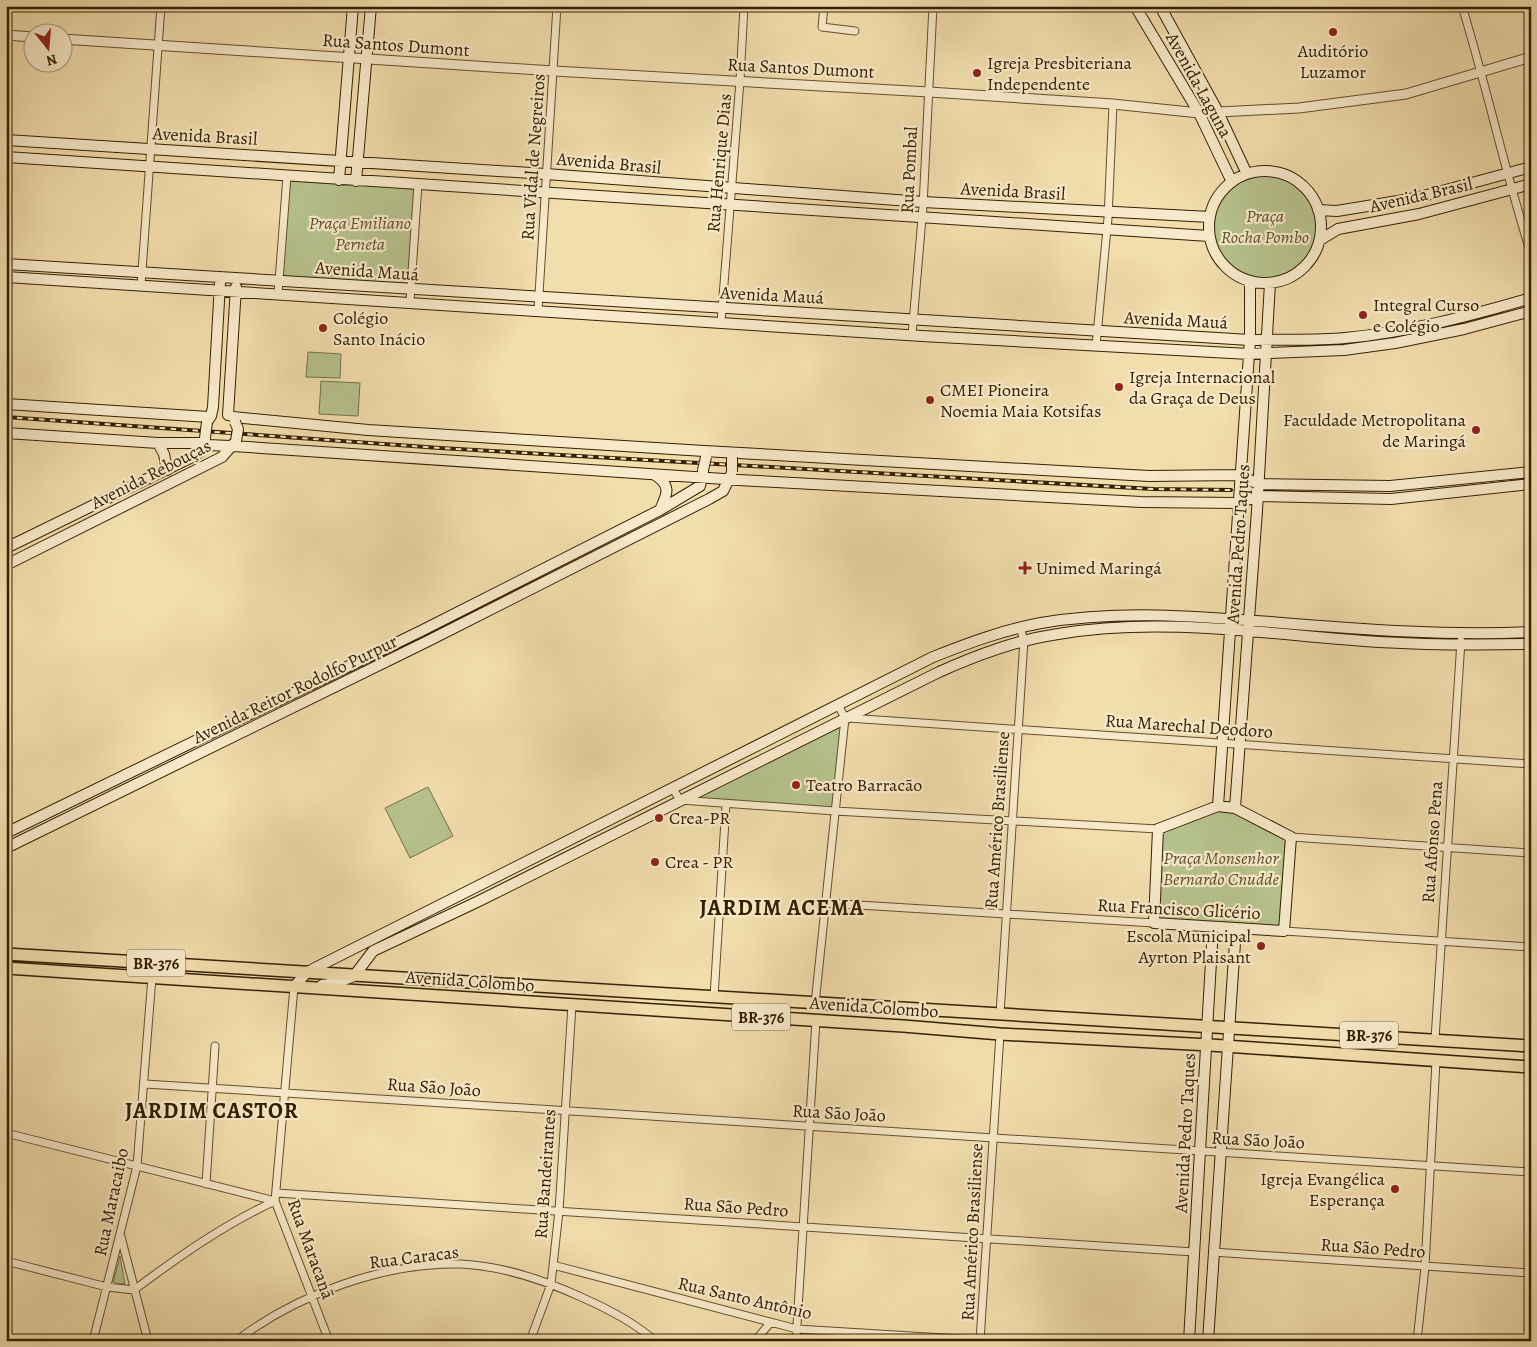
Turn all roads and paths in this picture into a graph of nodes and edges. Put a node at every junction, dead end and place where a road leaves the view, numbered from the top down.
1 (161, 6) edge
2 (353, 6) edge
3 (371, 6) edge
4 (557, 6) edge
5 (744, 6) edge
6 (824, 6) edge
7 (932, 6) edge
8 (1135, 6) edge
9 (1160, 6) edge
10 (1462, 6) edge
11 (855, 31) dead end
12 (6, 35) edge
13 (22, 36) edge
14 (72, 40) edge
15 (157, 46) junction
16 (1531, 57) edge
17 (348, 58) junction
18 (366, 59) junction
19 (554, 71) junction
20 (1481, 72) junction
21 (740, 81) junction
22 (929, 92) junction
23 (1113, 104) junction
24 (1218, 112) junction
25 (1198, 113) junction
26 (6, 140) edge
27 (150, 149) junction
28 (6, 158) edge
29 (340, 160) junction
30 (358, 161) junction
31 (149, 167) junction
32 (1531, 167) edge
33 (546, 174) junction
34 (1247, 174) junction
35 (1506, 174) junction
36 (287, 176) junction
37 (339, 180) junction
38 (356, 181) junction
39 (1232, 182) junction
40 (418, 184) junction
41 (1531, 184) edge
42 (732, 189) junction
43 (1511, 190) junction
44 (544, 192) junction
45 (923, 202) junction
46 (731, 205) junction
47 (1318, 210) junction
48 (1108, 212) junction
49 (922, 217) junction
50 (1210, 217) junction
51 (1107, 229) junction
52 (1210, 236) junction
53 (1320, 240) junction
54 (1531, 254) edge
55 (6, 264) edge
56 (142, 272) junction
57 (6, 277) edge
58 (220, 277) junction
59 (237, 278) junction
60 (279, 281) junction
61 (1250, 281) junction
62 (1270, 283) junction
63 (142, 285) junction
64 (220, 290) junction
65 (411, 290) junction
66 (236, 291) junction
67 (278, 294) junction
68 (540, 297) junction
69 (1531, 298) edge
70 (410, 302) junction
71 (723, 308) junction
72 (538, 310) junction
73 (1531, 311) edge
74 (1461, 318) junction
75 (914, 320) junction
76 (721, 322) junction
77 (1464, 329) junction
78 (1098, 332) junction
79 (912, 335) junction
80 (1250, 340) junction
81 (1267, 340) junction
82 (1096, 346) junction
83 (216, 352) junction
84 (232, 353) junction
85 (1249, 354) junction
86 (1266, 354) junction
87 (6, 404) edge
88 (209, 418) junction
89 (232, 418) junction
90 (6, 433) edge
91 (206, 442) junction
92 (158, 443) junction
93 (233, 444) junction
94 (709, 454) junction
95 (731, 454) junction
96 (167, 470) junction
97 (1531, 472) edge
98 (655, 474) junction
99 (703, 474) junction
100 (731, 475) junction
101 (1240, 476) junction
102 (1258, 484) junction
103 (1531, 484) edge
104 (1390, 486) junction
105 (1258, 496) junction
106 (1391, 499) junction
107 (1238, 502) junction
108 (660, 510) junction
109 (591, 544) junction
110 (8, 547) edge
111 (596, 555) junction
112 (17, 560) junction
113 (6, 565) edge
114 (1156, 616) junction
115 (1229, 624) junction
116 (1312, 625) junction
117 (1249, 626) junction
118 (1155, 627) junction
119 (1020, 628) junction
120 (1531, 632) edge
121 (1461, 634) junction
122 (1311, 636) junction
123 (1024, 640) junction
124 (1531, 644) edge
125 (1461, 646) junction
126 (368, 658) junction
127 (373, 668) junction
128 (838, 705) junction
129 (845, 718) junction
130 (1018, 730) junction
131 (202, 739) junction
132 (1224, 743) junction
133 (1240, 744) junction
134 (208, 750) junction
135 (1452, 758) junction
136 (157, 760) junction
137 (1531, 764) edge
138 (163, 772) junction
139 (126, 776) junction
140 (131, 787) junction
141 (673, 789) junction
142 (680, 800) junction
143 (726, 804) junction
144 (1218, 806) junction
145 (1235, 808) junction
146 (836, 812) junction
147 (1012, 821) junction
148 (24, 825) junction
149 (1158, 829) junction
150 (6, 834) edge
151 (29, 836) junction
152 (1291, 837) junction
153 (6, 848) edge
154 (1447, 848) junction
155 (1531, 853) edge
156 (482, 884) junction
157 (488, 896) junction
158 (826, 903) junction
159 (1006, 915) junction
160 (1154, 923) junction
161 (1213, 927) junction
162 (1236, 928) junction
163 (1284, 931) junction
164 (1441, 941) junction
165 (1531, 947) edge
166 (6, 954) edge
167 (67, 958) junction
168 (6, 968) edge
169 (46, 971) junction
170 (306, 974) junction
171 (354, 976) junction
172 (152, 977) junction
173 (454, 982) junction
174 (294, 987) junction
175 (431, 995) junction
176 (690, 996) junction
177 (714, 997) junction
178 (815, 1004) junction
179 (572, 1005) junction
180 (907, 1010) junction
181 (921, 1010) junction
182 (676, 1012) junction
183 (1000, 1014) junction
184 (816, 1020) junction
185 (903, 1026) junction
186 (1206, 1026) junction
187 (917, 1027) junction
188 (1229, 1027) junction
189 (1000, 1034) junction
190 (1435, 1039) junction
191 (1206, 1045) junction
192 (1511, 1045) junction
193 (215, 1046) dead end
194 (1531, 1046) edge
195 (1227, 1047) junction
196 (1436, 1061) junction
197 (1496, 1064) junction
198 (1531, 1067) edge
199 (144, 1084) junction
200 (213, 1088) junction
201 (283, 1093) junction
202 (564, 1111) junction
203 (810, 1126) junction
204 (6, 1133) edge
205 (992, 1136) junction
206 (1201, 1152) junction
207 (1219, 1153) junction
208 (1432, 1165) junction
209 (138, 1166) junction
210 (1531, 1172) edge
211 (206, 1184) junction
212 (276, 1193) junction
213 (254, 1196) junction
214 (275, 1201) junction
215 (253, 1211) junction
216 (559, 1211) junction
217 (803, 1227) junction
218 (121, 1237) junction
219 (986, 1237) junction
220 (1194, 1252) junction
221 (1213, 1252) junction
222 (6, 1261) edge
223 (554, 1265) junction
224 (1425, 1267) junction
225 (1531, 1273) edge
226 (551, 1284) junction
227 (107, 1287) junction
228 (134, 1290) junction
229 (311, 1295) junction
230 (770, 1322) junction
231 (797, 1329) junction
232 (980, 1340) edge
233 (93, 1341) edge
234 (148, 1341) edge
235 (236, 1341) edge
236 (329, 1341) edge
237 (530, 1341) edge
238 (656, 1341) edge
239 (754, 1341) edge
240 (796, 1341) edge
241 (993, 1341) edge
242 (1189, 1341) edge
243 (1208, 1341) edge
244 (1417, 1341) edge

1 - 15 street
2 - 17 main road
3 - 18 main road
4 - 19 street, Rua Vidal de Negreiros
5 - 21 street, Rua Henrique Dias
6 - 11 street
7 - 22 street, Rua Pombal
8 - 25 main road, Avenida Laguna
9 - 24 main road, Avenida Laguna
10 - 20 street
12 - 13 street
14 - 15 street, Rua Santos Dumont
15 - 17 street, Rua Santos Dumont
15 - 27 street
16 - 20 street, Rua Santos Dumont
17 - 18 street, Rua Santos Dumont
17 - 29 main road
18 - 19 street, Rua Santos Dumont
18 - 30 main road
19 - 21 street, Rua Santos Dumont
19 - 33 street, Rua Vidal de Negreiros
20 - 24 street, Rua Santos Dumont
20 - 35 street
21 - 22 street, Rua Santos Dumont
21 - 42 street, Rua Henrique Dias
22 - 23 street, Rua Santos Dumont
22 - 45 street, Rua Pombal
23 - 25 street, Rua Santos Dumont
23 - 48 street
24 - 25 street, Rua Santos Dumont
24 - 34 main road, Avenida Laguna
25 - 39 main road, Avenida Laguna
26 - 27 main road, Avenida Brasil
27 - 29 main road, Avenida Brasil
27 - 31 street
28 - 31 main road, Avenida Brasil
29 - 30 main road, Avenida Brasil
29 - 37 main road
30 - 33 main road, Avenida Brasil
30 - 38 main road
31 - 36 main road, Avenida Brasil
31 - 56 street
32 - 35 main road, Avenida Brasil
33 - 42 main road, Avenida Brasil
33 - 44 street, Rua Vidal de Negreiros
34 - 39 main road
34 - 47 main road
35 - 43 street
35 - 47 main road, Avenida Brasil
36 - 37 main road, Avenida Brasil
36 - 60 street
37 - 38 main road, Avenida Brasil
38 - 40 main road, Avenida Brasil
39 - 50 main road
40 - 44 main road, Avenida Brasil
40 - 65 street
41 - 43 main road, Avenida Brasil
42 - 45 main road, Avenida Brasil
42 - 46 street, Rua Henrique Dias
43 - 53 main road, Avenida Brasil
43 - 54 street
44 - 46 main road, Avenida Brasil
44 - 68 street, Rua Vidal de Negreiros
45 - 48 main road, Avenida Brasil
45 - 49 street, Rua Pombal
46 - 49 main road, Avenida Brasil
46 - 71 street, Rua Henrique Dias
47 - 53 main road
48 - 50 main road, Avenida Brasil
48 - 51 street
49 - 51 main road, Avenida Brasil
49 - 75 street, Rua Pombal
50 - 52 main road
51 - 52 main road, Avenida Brasil
51 - 78 street
52 - 61 main road
53 - 62 main road
55 - 56 main road, Avenida Mauá
56 - 58 main road, Avenida Mauá
56 - 63 street
57 - 63 main road, Avenida Mauá
58 - 59 main road, Avenida Mauá
58 - 64 main road, Avenida Rebouças
59 - 60 main road, Avenida Mauá
59 - 66 main road, Avenida Rebouças
60 - 65 main road, Avenida Mauá
60 - 67 street
61 - 62 main road
61 - 80 main road, Avenida Pedro Taques
62 - 81 main road, Avenida Pedro Taques
63 - 64 main road, Avenida Mauá
64 - 66 main road, Avenida Mauá
64 - 83 main road, Avenida Rebouças
65 - 68 main road, Avenida Mauá
65 - 70 street
66 - 67 main road, Avenida Mauá
66 - 84 main road, Avenida Rebouças
67 - 70 main road, Avenida Mauá
68 - 71 main road, Avenida Mauá
68 - 72 street, Rua Vidal de Negreiros
69 - 74 main road, Avenida Mauá
70 - 72 main road, Avenida Mauá
71 - 75 main road, Avenida Mauá
71 - 76 street, Rua Henrique Dias
72 - 76 main road, Avenida Mauá
73 - 77 main road, Avenida Mauá
74 - 77 main road
74 - 81 main road, Avenida Mauá
75 - 78 main road, Avenida Mauá
75 - 79 street, Rua Pombal
76 - 79 main road, Avenida Mauá
77 - 86 main road, Avenida Mauá
78 - 80 main road, Avenida Mauá
78 - 82 street
79 - 82 main road, Avenida Mauá
80 - 81 main road, Avenida Mauá
80 - 85 main road, Avenida Pedro Taques
81 - 86 main road, Avenida Pedro Taques
82 - 85 main road, Avenida Mauá
83 - 84 main road
83 - 88 main road, Avenida Rebouças
84 - 89 main road, Avenida Rebouças
85 - 86 main road, Avenida Mauá
85 - 101 main road, Avenida Pedro Taques
86 - 102 main road, Avenida Pedro Taques
87 - 88 main road
88 - 89 main road
88 - 91 main road, Avenida Rebouças, bridge
89 - 93 main road, Avenida Rebouças, bridge
89 - 94 main road
90 - 92 main road
91 - 92 main road
91 - 93 main road
91 - 96 main road, Avenida Rebouças
92 - 96 main road
93 - 98 main road
93 - 112 main road, Avenida Rebouças
94 - 95 main road
94 - 99 main road, bridge
95 - 100 main road, bridge
95 - 101 main road
96 - 110 main road, Avenida Rebouças
97 - 104 main road
98 - 99 main road
98 - 108 main road
99 - 100 main road
99 - 108 main road, Avenida Reitor Rodolfo Purpur
100 - 107 main road
100 - 111 main road, Avenida Reitor Rodolfo Purpur
101 - 102 main road
101 - 107 main road, Avenida Pedro Taques
102 - 104 main road
102 - 105 main road, Avenida Pedro Taques
103 - 106 main road
104 - 106 main road
105 - 106 main road
105 - 107 main road
105 - 117 main road, Avenida Pedro Taques
107 - 115 main road, Avenida Pedro Taques
108 - 109 main road, Avenida Reitor Rodolfo Purpur
109 - 111 main road
109 - 126 main road, Avenida Reitor Rodolfo Purpur
110 - 112 main road
111 - 127 main road, Avenida Reitor Rodolfo Purpur
112 - 113 main road, Avenida Rebouças
114 - 115 main road
114 - 118 main road
114 - 119 main road
115 - 117 main road
115 - 118 main road
115 - 132 main road, Avenida Pedro Taques
116 - 117 main road
116 - 121 main road
116 - 122 main road
117 - 122 main road
117 - 133 main road, Avenida Pedro Taques
118 - 123 main road
119 - 123 street, Rua Américo Brasiliense
119 - 128 main road
120 - 121 main road
121 - 125 street, Rua Afonso Pena
122 - 125 main road
123 - 129 main road
123 - 130 street, Rua Américo Brasiliense
124 - 125 main road
125 - 135 street, Rua Afonso Pena
126 - 127 main road
126 - 131 main road, Avenida Reitor Rodolfo Purpur
127 - 134 main road, Avenida Reitor Rodolfo Purpur
128 - 129 street
128 - 141 main road
129 - 130 street, Rua Marechal Deodoro
129 - 142 main road
129 - 146 street
130 - 132 street, Rua Marechal Deodoro
130 - 147 street, Rua Américo Brasiliense
131 - 134 main road
131 - 136 main road, Avenida Reitor Rodolfo Purpur
132 - 133 street, Rua Marechal Deodoro
132 - 144 main road, Avenida Pedro Taques
133 - 135 street, Rua Marechal Deodoro
133 - 145 main road, Avenida Pedro Taques
134 - 138 main road, Avenida Reitor Rodolfo Purpur
135 - 137 street, Rua Marechal Deodoro
135 - 154 street, Rua Afonso Pena
136 - 138 main road
136 - 139 main road, Avenida Reitor Rodolfo Purpur
138 - 140 main road, Avenida Reitor Rodolfo Purpur
139 - 140 main road
139 - 148 main road, Avenida Reitor Rodolfo Purpur
140 - 151 main road, Avenida Reitor Rodolfo Purpur
141 - 142 street
141 - 156 main road
142 - 143 street
142 - 157 main road
143 - 146 street
143 - 177 street
144 - 145 main road
144 - 149 main road
145 - 152 main road
146 - 147 street
146 - 158 street
147 - 149 street
147 - 159 street, Rua Américo Brasiliense
148 - 150 main road, Avenida Reitor Rodolfo Purpur
148 - 151 main road
149 - 160 main road
151 - 153 main road, Avenida Reitor Rodolfo Purpur
152 - 154 street
152 - 163 main road
154 - 155 street
154 - 164 street, Rua Afonso Pena
156 - 157 main road
156 - 170 main road
157 - 171 main road
158 - 159 street, Rua Francisco Glicério
158 - 178 street
159 - 160 street, Rua Francisco Glicério
159 - 183 street, Rua Américo Brasiliense
160 - 161 main road, Rua Francisco Glicério
161 - 162 main road, Rua Francisco Glicério
161 - 186 main road, Avenida Pedro Taques
162 - 163 main road, Rua Francisco Glicério
162 - 188 main road, Avenida Pedro Taques
163 - 164 street, Rua Francisco Glicério
164 - 165 street, Rua Francisco Glicério
164 - 190 street, Rua Afonso Pena
166 - 167 main road, Avenida Colombo / BR-376
167 - 169 main road
167 - 170 main road, Avenida Colombo / BR-376
168 - 169 main road, Avenida Colombo / BR-376
169 - 172 main road, Avenida Colombo / BR-376
170 - 171 main road, Avenida Colombo / BR-376
170 - 174 main road
171 - 173 main road, Avenida Colombo / BR-376
171 - 174 main road
172 - 174 main road, Avenida Colombo / BR-376
172 - 199 street, Rua Maracaibo
173 - 175 main road
173 - 176 main road, Avenida Colombo / BR-376
174 - 175 main road, Avenida Colombo / BR-376
174 - 201 street, Rua Maracanã
175 - 179 main road, Avenida Colombo / BR-376
176 - 177 main road, Avenida Colombo / BR-376
176 - 182 main road
177 - 178 main road, Avenida Colombo / BR-376
178 - 180 main road, Avenida Colombo / BR-376
179 - 182 main road, Avenida Colombo / BR-376
179 - 202 street, Rua Bandeirantes
180 - 181 main road, Avenida Colombo / BR-376
180 - 185 main road
181 - 183 main road, Avenida Colombo / BR-376
181 - 187 main road
182 - 184 main road, Avenida Colombo / BR-376
183 - 186 main road, Avenida Colombo / BR-376
184 - 185 main road, Avenida Colombo / BR-376
184 - 203 street
185 - 187 main road, Avenida Colombo / BR-376
186 - 188 main road, Avenida Colombo / BR-376
186 - 191 main road, Avenida Pedro Taques
187 - 189 main road, Avenida Colombo / BR-376
188 - 190 main road, Avenida Colombo / BR-376
188 - 195 main road, Avenida Pedro Taques
189 - 191 main road, Avenida Colombo / BR-376
189 - 205 street, Rua Américo Brasiliense
190 - 192 main road, Avenida Colombo / BR-376
191 - 195 main road, Avenida Colombo / BR-376
191 - 206 main road, Avenida Pedro Taques
192 - 194 main road, Avenida Colombo / BR-376
192 - 197 main road
193 - 200 street
195 - 196 main road, Avenida Colombo / BR-376
195 - 207 main road, Avenida Pedro Taques
196 - 197 main road, Avenida Colombo / BR-376
196 - 208 street
197 - 198 main road, Avenida Colombo / BR-376
199 - 200 street, Rua São João
199 - 209 street, Rua Maracaibo
200 - 201 street, Rua São João
200 - 211 street
201 - 202 street, Rua São João
201 - 212 street, Rua Maracanã
202 - 203 street, Rua São João
202 - 216 street, Rua Bandeirantes
203 - 205 street, Rua São João
203 - 217 street
204 - 209 street
205 - 206 street, Rua São João
205 - 219 street, Rua Américo Brasiliense
206 - 207 street, Rua São João
206 - 220 main road, Avenida Pedro Taques
207 - 208 street, Rua São João
207 - 221 main road, Avenida Pedro Taques
208 - 210 street, Rua São João
208 - 224 street
209 - 211 street
209 - 218 street, Rua Maracaibo
211 - 213 street
212 - 214 street, Rua Maracanã
212 - 216 street, Rua São Pedro
213 - 214 street
213 - 215 street
214 - 215 street
214 - 229 street, Rua Maracanã
215 - 228 street
216 - 217 street, Rua São Pedro
216 - 223 street, Rua Bandeirantes
217 - 219 street, Rua São Pedro
217 - 231 street
218 - 227 street, Rua Maracaibo
218 - 228 street
219 - 220 street, Rua São Pedro
219 - 232 street, Rua Américo Brasiliense
220 - 242 main road, Avenida Pedro Taques
221 - 224 street, Rua São Pedro
221 - 243 main road, Avenida Pedro Taques
222 - 227 street
223 - 226 street, Rua Bandeirantes
223 - 230 street, Rua Santo Antônio
224 - 225 street, Rua São Pedro
224 - 244 street
226 - 229 street, Rua Caracas
226 - 237 street, Rua Bandeirantes
226 - 238 street, Rua Caracas
227 - 228 street
227 - 233 street, Rua Maracaibo
228 - 234 street
229 - 235 street, Rua Caracas
229 - 236 street, Rua Maracanã
230 - 231 street, Rua Santo Antônio
230 - 239 street
231 - 232 street, Rua Santo Antônio
231 - 240 street
232 - 241 street, Rua Santo Antônio

